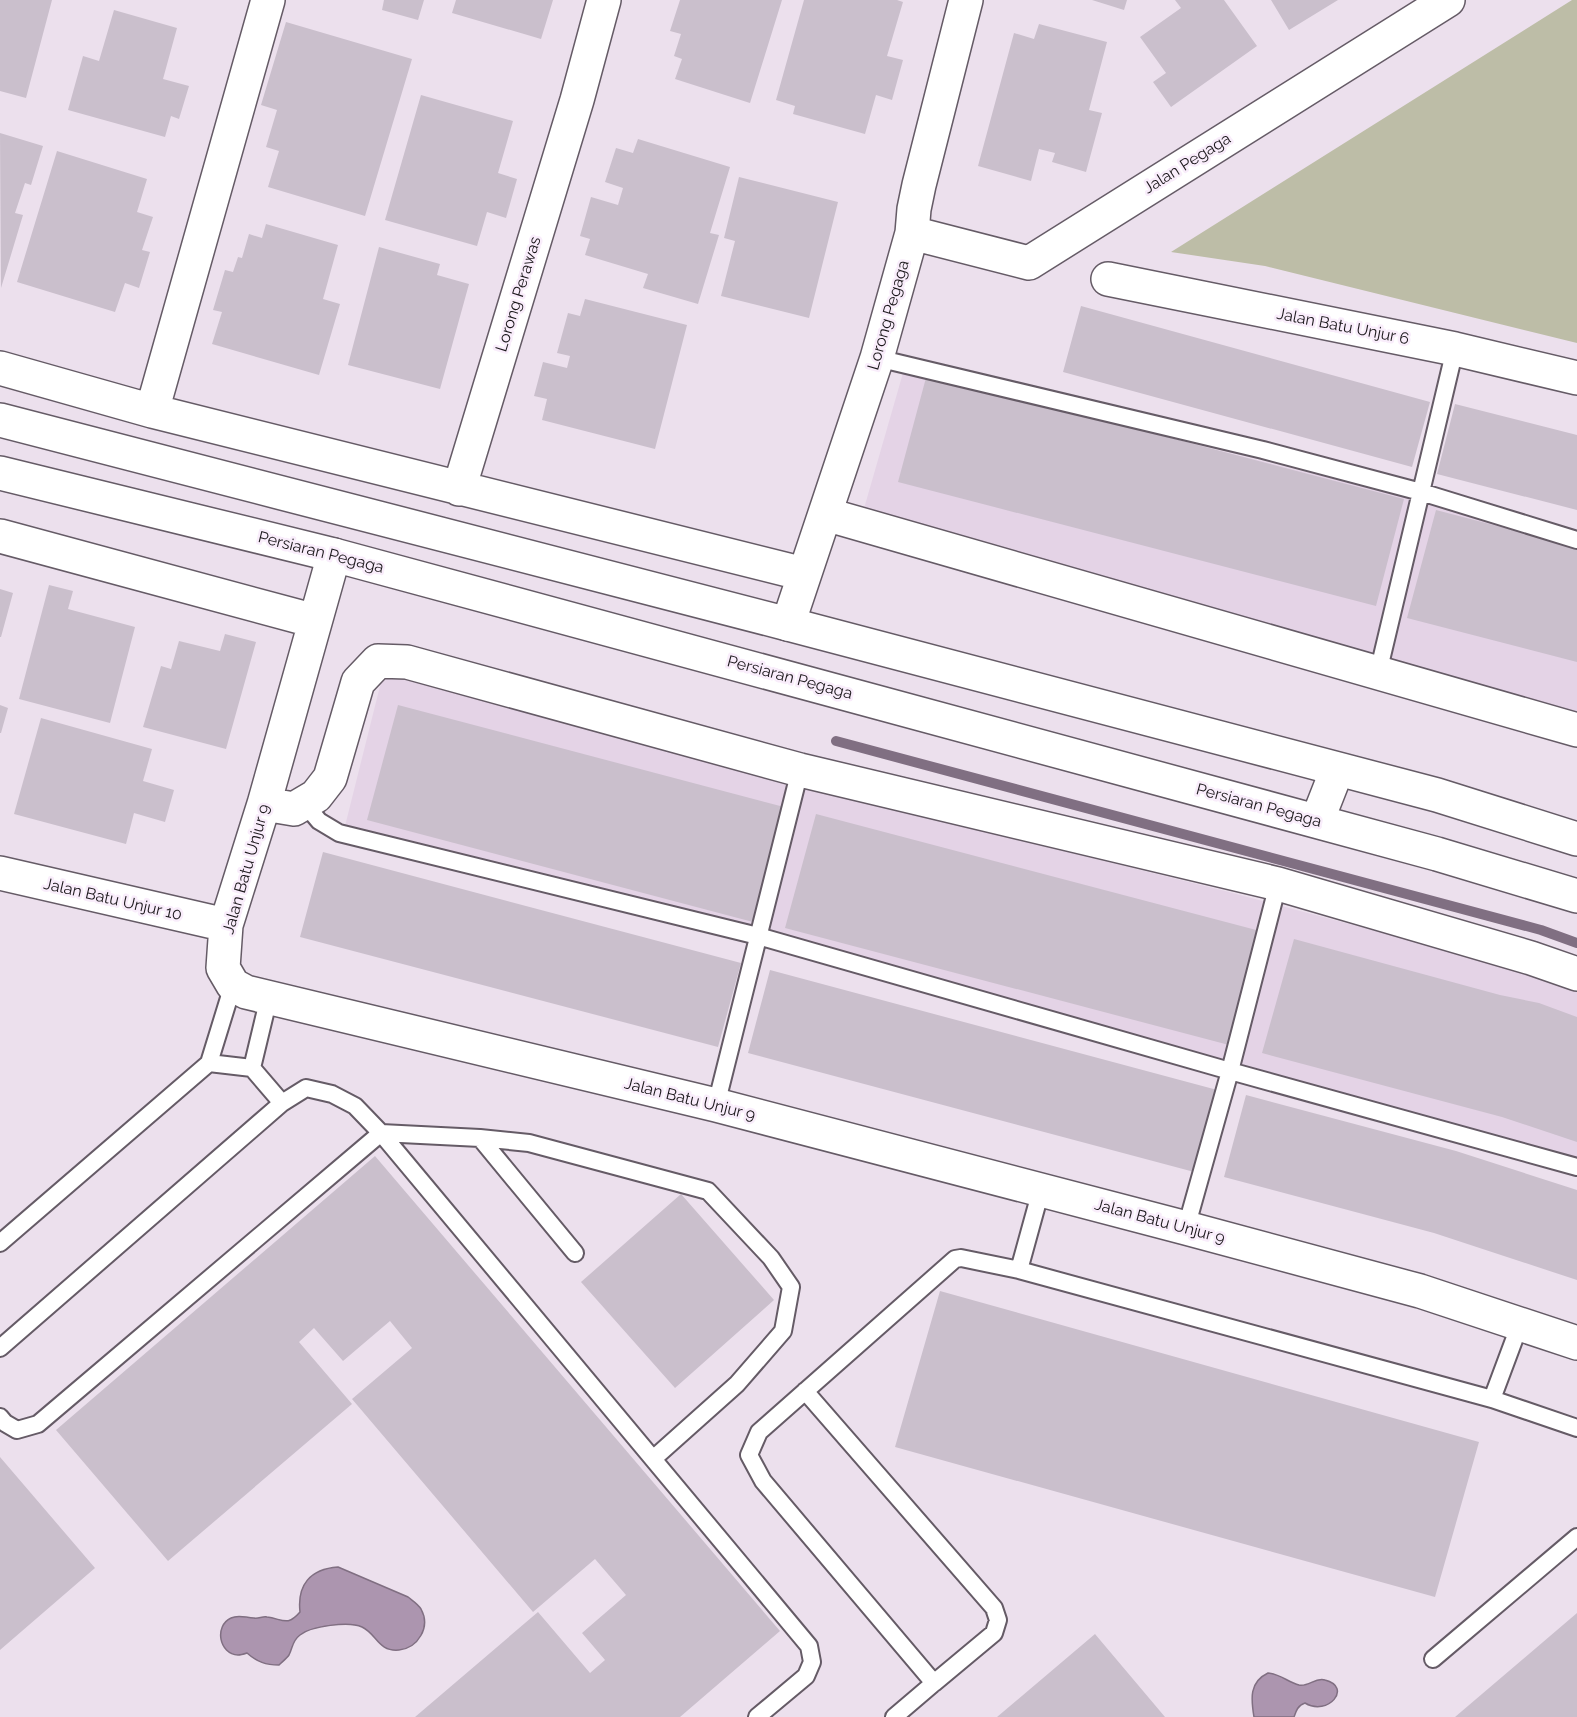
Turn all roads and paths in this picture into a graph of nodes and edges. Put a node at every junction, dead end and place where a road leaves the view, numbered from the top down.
1 (268, 0) edge
2 (604, 0) edge
3 (966, 0) edge
4 (1449, 0) edge
5 (912, 233) junction
6 (1108, 279) dead end
7 (1455, 349) junction
8 (877, 358) junction
9 (0, 368) edge
10 (1577, 378) edge
11 (152, 411) junction
12 (0, 420) edge
13 (0, 473) edge
14 (459, 489) junction
15 (1421, 492) junction
16 (825, 514) junction
17 (0, 536) edge
18 (1577, 540) edge
19 (334, 555) junction
20 (804, 574) junction
21 (315, 621) junction
22 (788, 624) junction
23 (771, 672) junction
24 (1378, 673) junction
25 (1577, 730) edge
26 (800, 770) junction
27 (1336, 770) junction
28 (304, 803) junction
29 (264, 804) junction
30 (1317, 821) junction
31 (1577, 839) edge
32 (0, 873) edge
33 (1278, 884) junction
34 (1577, 896) edge
35 (226, 925) junction
36 (758, 936) junction
37 (1577, 974) edge
38 (233, 985) junction
39 (269, 997) junction
40 (209, 1063) junction
41 (252, 1068) junction
42 (1230, 1071) junction
43 (282, 1103) junction
44 (716, 1106) junction
45 (381, 1133) junction
46 (480, 1138) junction
47 (1577, 1167) edge
48 (1041, 1190) junction
49 (1186, 1228) junction
50 (0, 1243) edge
51 (574, 1253) dead end
52 (1019, 1270) junction
53 (1520, 1324) junction
54 (1577, 1343) edge
55 (0, 1348) edge
56 (805, 1391) junction
57 (1492, 1399) junction
58 (0, 1417) edge
59 (1577, 1428) edge
60 (653, 1459) junction
61 (1577, 1537) edge
62 (1433, 1659) dead end
63 (934, 1683) junction
64 (757, 1717) edge
65 (894, 1717) edge

1 - 11 street
2 - 14 street, Lorong Perawas
3 - 5 street, Lorong Pegaga
4 - 5 street, Jalan Pegaga
5 - 8 street, Lorong Pegaga
6 - 7 street, Jalan Batu Unjur 6
7 - 10 street, Jalan Batu Unjur 6
7 - 15 lane
8 - 15 lane
8 - 16 street, Lorong Pegaga
9 - 11 street
11 - 14 street
12 - 22 street
13 - 19 street, Persiaran Pegaga
14 - 20 street
15 - 18 lane
15 - 24 lane
16 - 20 street, Lorong Pegaga
16 - 24 street
17 - 21 street
19 - 21 street, Jalan Batu Unjur 9
19 - 23 street, Persiaran Pegaga
20 - 22 street, Lorong Pegaga
21 - 29 street, Jalan Batu Unjur 9
22 - 23 street, Lorong Pegaga
22 - 27 street
23 - 30 street, Persiaran Pegaga
24 - 25 street
26 - 28 street
26 - 33 street
26 - 36 lane
27 - 30 street
27 - 31 street
28 - 29 street
28 - 36 lane
29 - 35 street, Jalan Batu Unjur 9
30 - 34 street, Persiaran Pegaga
32 - 35 street, Jalan Batu Unjur 10
33 - 37 street
33 - 42 lane
35 - 38 street, Jalan Batu Unjur 9
36 - 42 lane
36 - 44 lane
38 - 39 street, Jalan Batu Unjur 9
38 - 40 lane
39 - 41 lane
39 - 44 street, Jalan Batu Unjur 9
40 - 41 lane
40 - 50 lane
41 - 43 lane
42 - 47 lane
42 - 49 lane
43 - 45 lane
43 - 55 lane
44 - 48 street, Jalan Batu Unjur 9
45 - 46 lane
45 - 58 lane
45 - 60 lane
46 - 51 lane
46 - 60 lane
48 - 49 street, Jalan Batu Unjur 9
48 - 52 lane
49 - 53 street, Jalan Batu Unjur 9
52 - 56 lane
52 - 57 lane
53 - 54 street, Jalan Batu Unjur 9
53 - 57 lane
56 - 63 lane
56 - 63 lane
57 - 59 lane
60 - 64 lane
61 - 62 lane
63 - 65 lane

